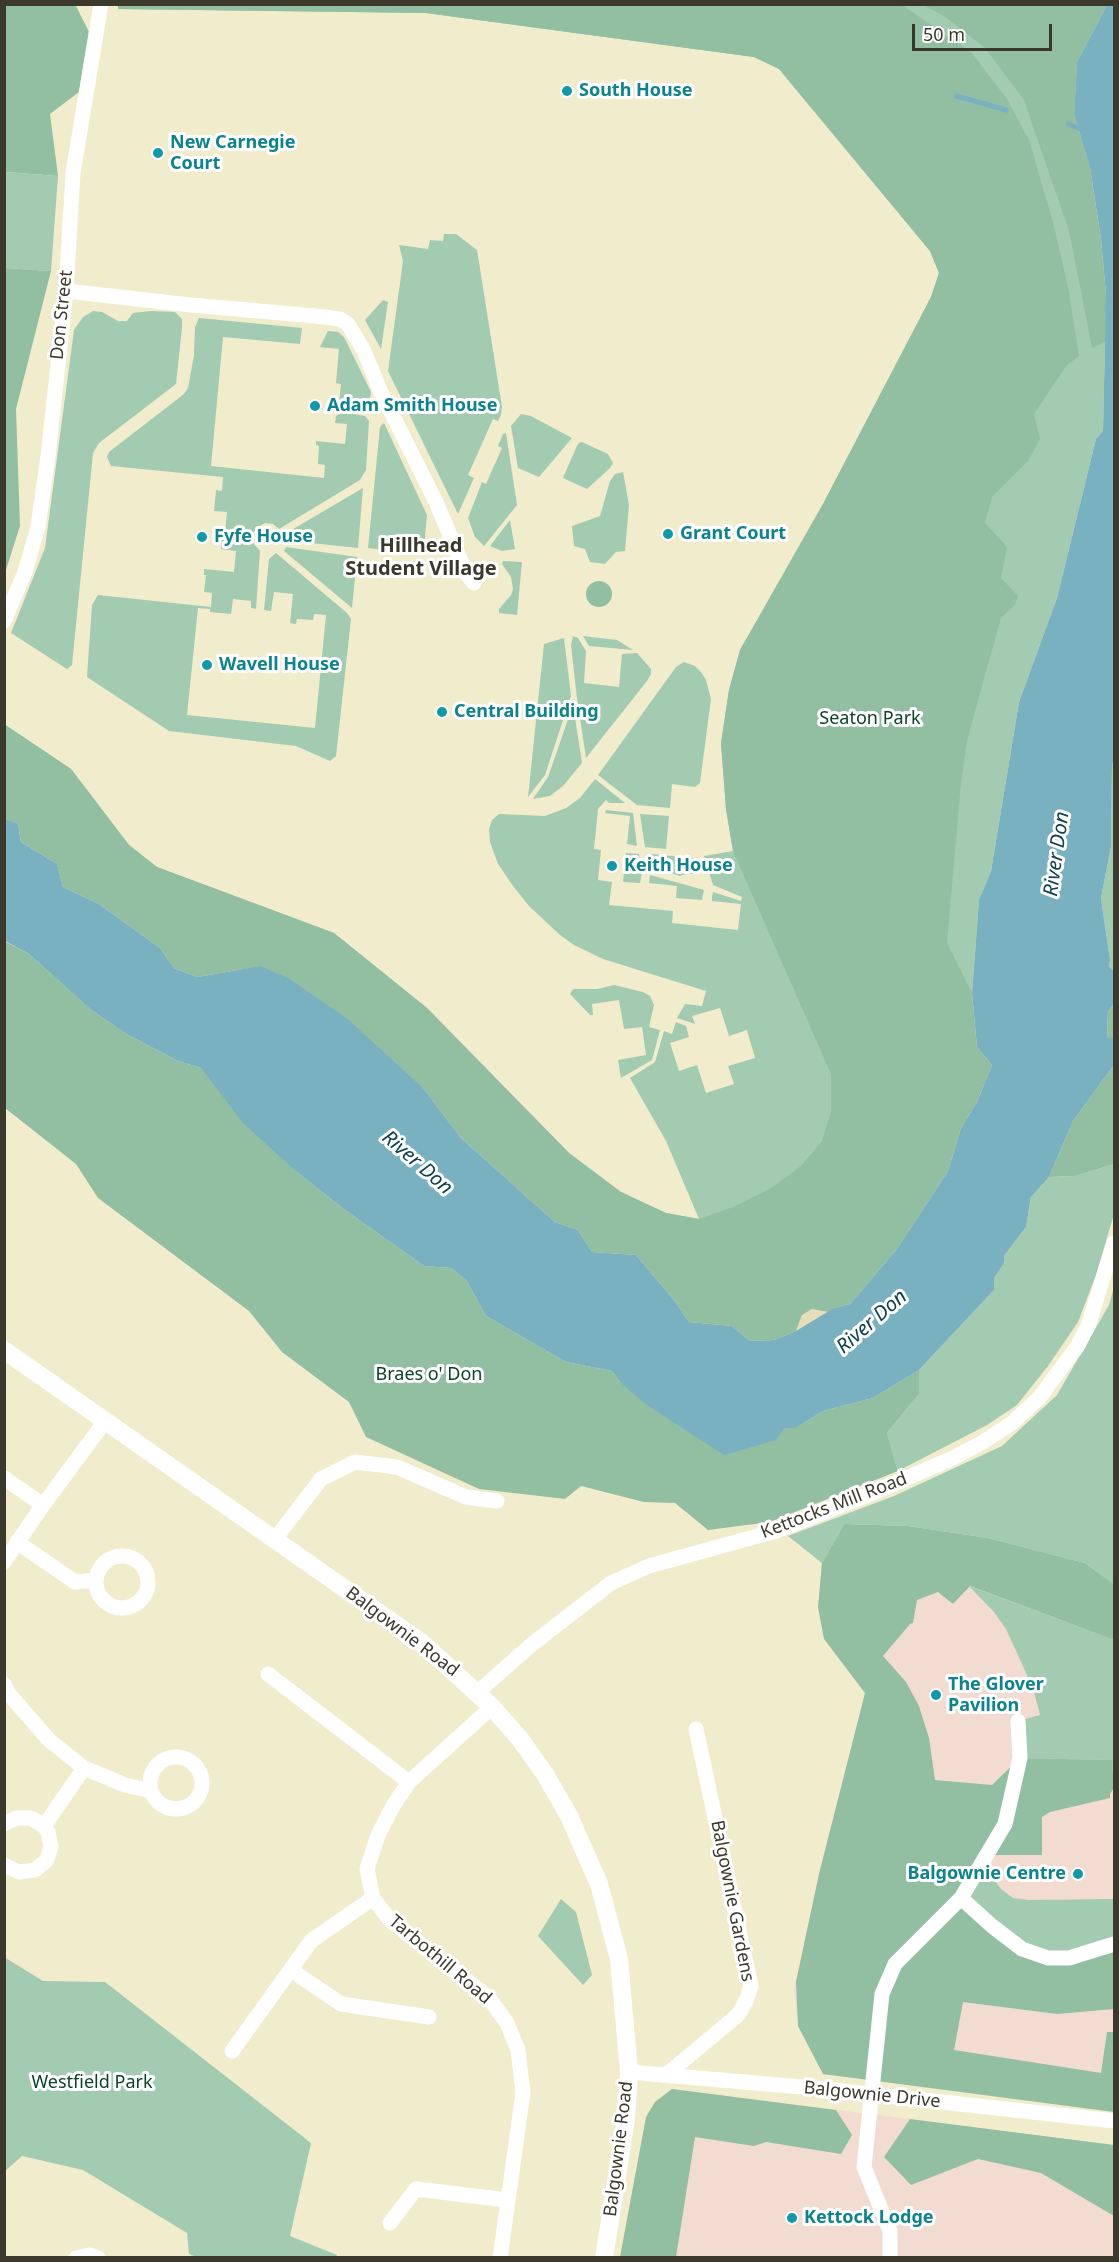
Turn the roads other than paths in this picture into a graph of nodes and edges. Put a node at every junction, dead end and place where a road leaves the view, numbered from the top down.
1 (101, 4) edge
2 (66, 291) junction
3 (474, 583) dead end
4 (4, 621) edge
5 (1114, 1243) edge
6 (4, 1350) edge
7 (106, 1420) junction
8 (4, 1478) edge
9 (497, 1501) dead end
10 (43, 1505) junction
11 (275, 1539) junction
12 (17, 1542) junction
13 (4, 1562) edge
14 (96, 1580) dead end
15 (268, 1674) dead end
16 (4, 1684) edge
17 (478, 1692) junction
18 (492, 1707) junction
19 (1018, 1721) dead end
20 (696, 1729) dead end
21 (84, 1768) junction
22 (410, 1782) junction
23 (151, 1791) dead end
24 (4, 1824) edge
25 (44, 1826) junction
26 (4, 1865) edge
27 (373, 1898) junction
28 (961, 1898) junction
29 (1114, 1944) edge
30 (291, 1970) junction
31 (429, 2017) dead end
32 (232, 2051) dead end
33 (629, 2072) junction
34 (666, 2075) junction
35 (871, 2094) junction
36 (1114, 2121) edge
37 (507, 2200) junction
38 (390, 2223) dead end
39 (76, 2258) edge
40 (98, 2258) edge
41 (500, 2258) edge
42 (604, 2258) edge
43 (890, 2258) edge

1 - 2 street, Don Street
2 - 3 street
2 - 4 street, Don Street
5 - 17 street, Kettocks Mill Road
6 - 7 street, Balgownie Road
7 - 10 street
7 - 11 street, Balgownie Road
8 - 10 street
9 - 11 street
10 - 12 street
11 - 17 street, Balgownie Road
12 - 13 street
12 - 14 street
15 - 22 street
16 - 21 street
17 - 18 street, Balgownie Road
18 - 22 street, Tarbothill Road
18 - 33 street, Balgownie Road
19 - 28 street
20 - 34 street, Balgownie Gardens
21 - 23 street
21 - 25 street
22 - 27 street, Tarbothill Road
24 - 25 street
25 - 26 street
27 - 30 street
27 - 37 street, Tarbothill Road
28 - 29 street
28 - 35 street
30 - 31 street
30 - 32 street
33 - 34 street, Balgownie Drive
33 - 42 street, Balgownie Road
34 - 35 street, Balgownie Drive
35 - 36 street, Balgownie Drive
35 - 43 street
37 - 38 street
37 - 41 street, Tarbothill Road
39 - 40 street

